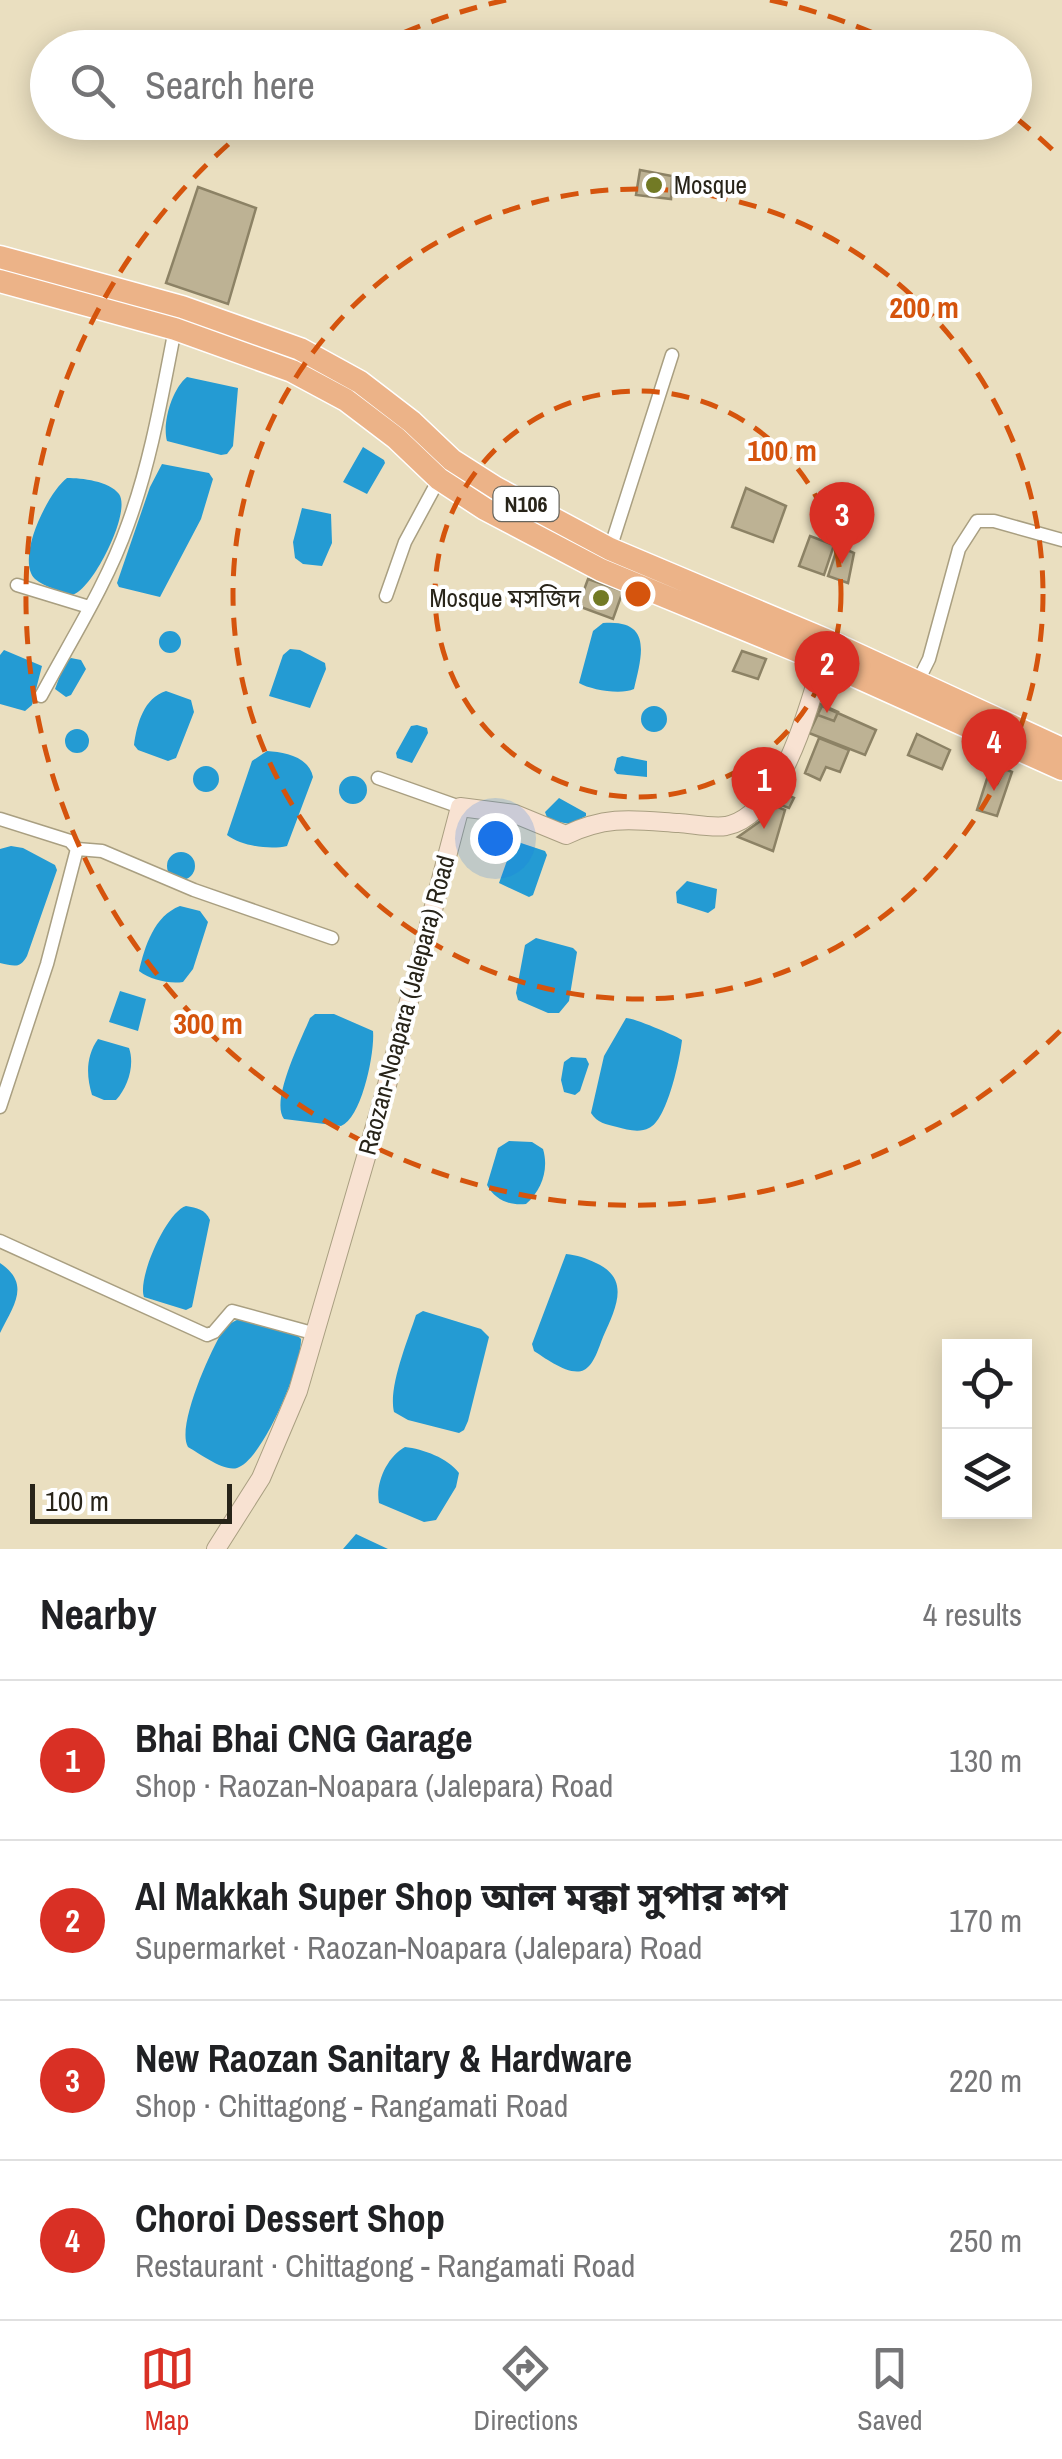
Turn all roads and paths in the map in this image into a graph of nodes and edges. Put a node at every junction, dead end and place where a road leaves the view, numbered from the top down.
1 (0, 258) edge
2 (0, 281) edge
3 (175, 330) junction
4 (672, 354) dead end
5 (439, 479) junction
6 (1062, 540) edge
7 (610, 549) junction
8 (17, 585) dead end
9 (386, 596) dead end
10 (89, 607) junction
11 (825, 651) junction
12 (918, 681) junction
13 (42, 696) dead end
14 (1062, 748) edge
15 (1062, 769) edge
16 (378, 778) dead end
17 (460, 806) junction
18 (0, 819) edge
19 (76, 848) junction
20 (332, 938) dead end
21 (0, 1107) edge
22 (0, 1241) edge
23 (316, 1334) junction
24 (216, 1549) edge

1 - 7 highway, N106
2 - 3 highway, N106
3 - 5 highway, N106
3 - 10 street
4 - 7 street
5 - 9 street
5 - 11 highway, N106
6 - 12 street
7 - 11 highway, N106
8 - 10 street
10 - 13 street
11 - 12 highway, N106
11 - 15 highway, N106
11 - 17 main road
12 - 14 highway, N106
16 - 17 street
17 - 23 main road, Raozan-Noapara (Jalepara) Road
18 - 19 street
19 - 20 street
19 - 21 street
22 - 23 street
23 - 24 main road, Raozan-Noapara (Jalepara) Road

